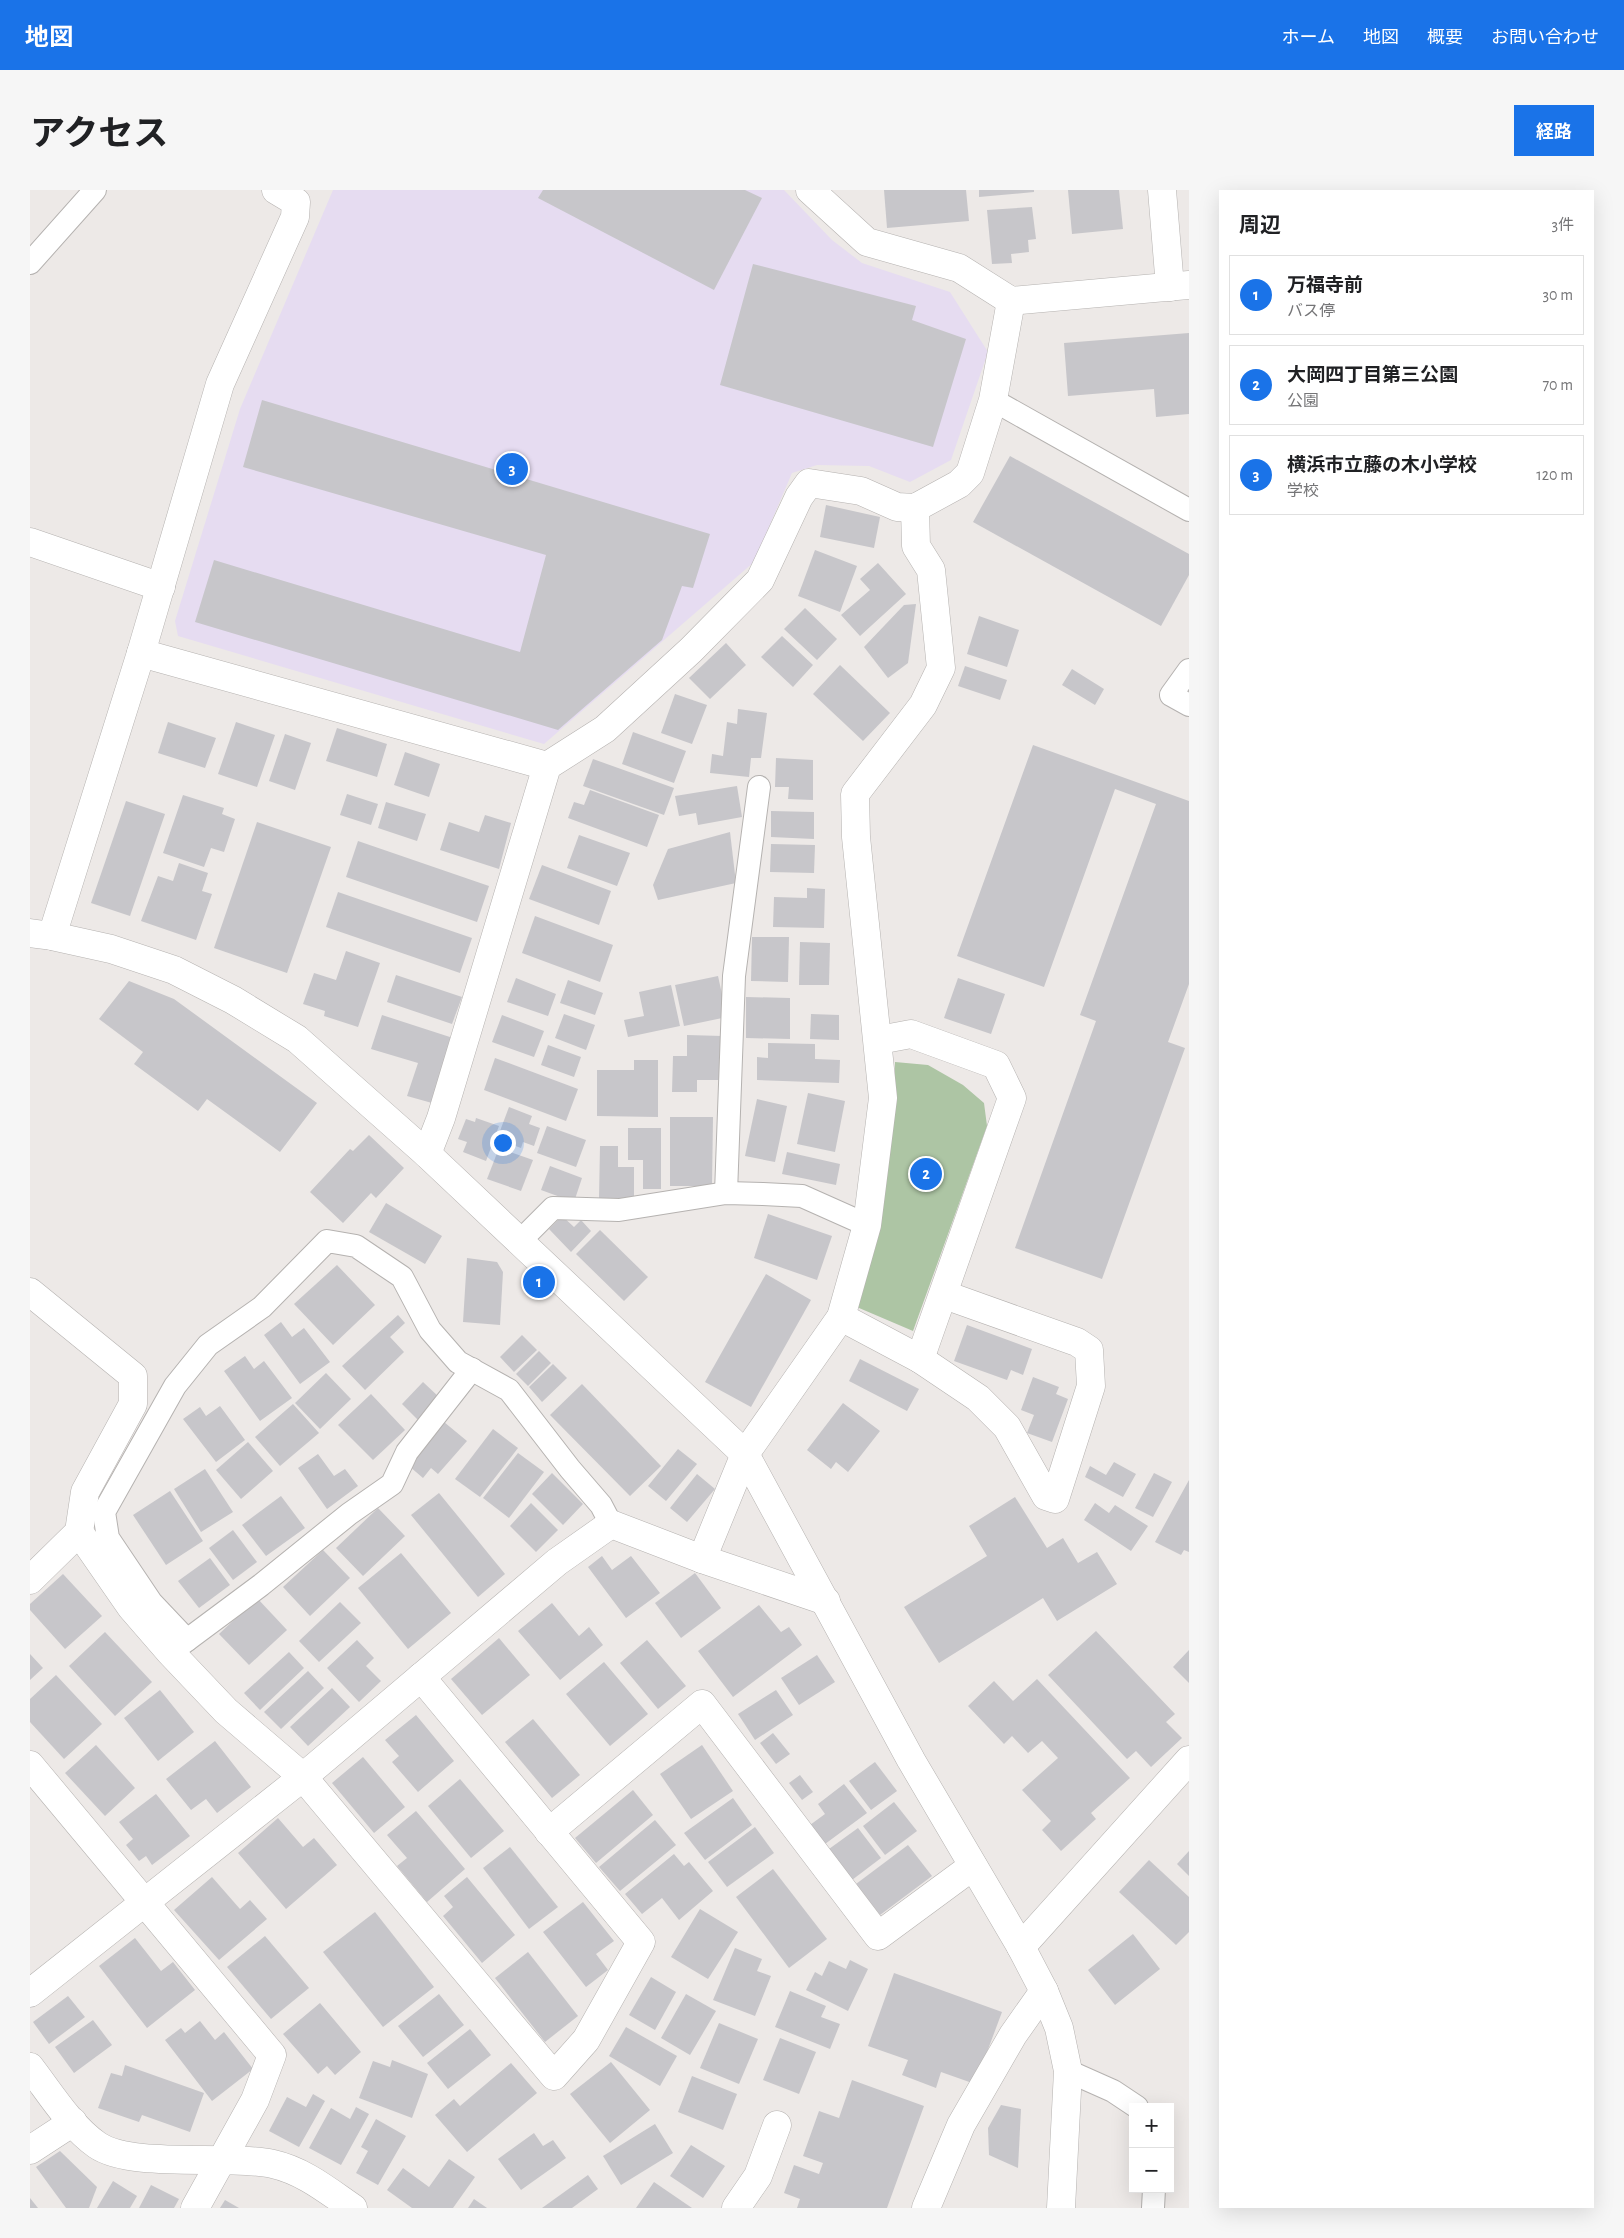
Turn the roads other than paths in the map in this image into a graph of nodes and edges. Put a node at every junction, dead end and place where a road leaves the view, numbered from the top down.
1 (94, 190) edge
2 (276, 190) edge
3 (810, 190) edge
4 (1162, 190) edge
5 (30, 263) edge
6 (1179, 286) edge
7 (1011, 301) junction
8 (993, 400) junction
9 (915, 508) junction
10 (1189, 510) edge
11 (30, 542) edge
12 (161, 587) junction
13 (141, 654) junction
14 (1189, 670) edge
15 (1189, 705) edge
16 (547, 766) junction
17 (759, 787) dead end
18 (41, 935) edge
19 (878, 1040) junction
20 (427, 1154) junction
21 (726, 1193) junction
22 (866, 1225) junction
23 (520, 1241) junction
24 (30, 1292) edge
25 (945, 1294) junction
26 (841, 1317) junction
27 (920, 1360) junction
28 (472, 1370) junction
29 (745, 1454) junction
30 (611, 1524) junction
31 (79, 1532) junction
32 (702, 1560) junction
33 (30, 1580) edge
34 (826, 1602) junction
35 (179, 1646) junction
36 (421, 1677) junction
37 (1189, 1760) edge
38 (30, 1765) edge
39 (303, 1777) junction
40 (549, 1832) junction
41 (973, 1866) junction
42 (144, 1902) junction
43 (1021, 1947) junction
44 (1044, 1991) junction
45 (30, 1993) edge
46 (30, 2067) edge
47 (1068, 2071) junction
48 (1131, 2103) edge
49 (73, 2122) junction
50 (777, 2125) dead end
51 (30, 2150) edge
52 (223, 2160) junction
53 (1154, 2193) edge
54 (195, 2208) edge
55 (352, 2208) edge
56 (736, 2208) edge
57 (926, 2208) edge
58 (1061, 2208) edge
59 (1153, 2208) edge

1 - 5 lane
2 - 12 street
3 - 7 street
4 - 6 street
6 - 7 street
7 - 8 street
8 - 9 street
8 - 10 lane
9 - 16 street
9 - 19 street
11 - 12 street
12 - 13 street
13 - 16 street
13 - 18 street
14 - 15 lane
16 - 20 street
17 - 21 lane
18 - 20 street
19 - 22 street
19 - 25 street
20 - 23 street
21 - 22 lane
21 - 23 lane
22 - 26 street
23 - 29 street
24 - 31 street
25 - 27 street
25 - 27 street
26 - 27 street
26 - 29 street
28 - 30 lane
28 - 35 lane
28 - 35 lane
29 - 32 street
29 - 34 street
30 - 32 street
30 - 36 street
31 - 33 street
31 - 35 street
32 - 34 street
34 - 41 street
35 - 39 street
36 - 39 street
36 - 40 street
37 - 43 street
38 - 42 street
39 - 40 street
39 - 42 street
40 - 41 street
41 - 43 street
42 - 45 street
42 - 52 street
43 - 44 street
44 - 47 street
44 - 57 street
46 - 49 street
47 - 48 lane
47 - 58 street
49 - 51 street
49 - 52 street
50 - 56 street
52 - 54 street
52 - 55 street
53 - 59 lane

